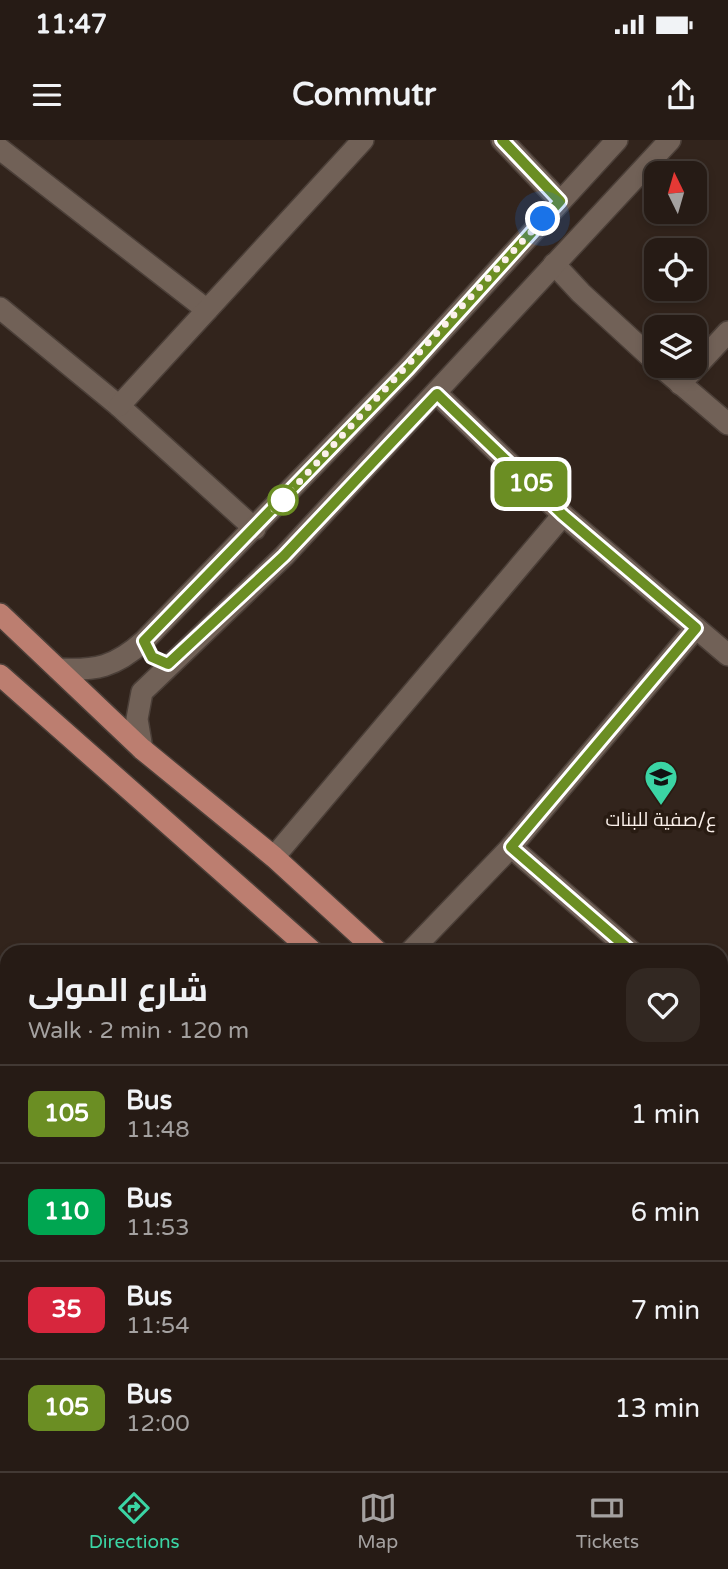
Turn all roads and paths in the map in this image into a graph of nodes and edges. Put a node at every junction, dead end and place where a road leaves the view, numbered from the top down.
1 (363, 140) edge
2 (502, 140) edge
3 (617, 140) edge
4 (670, 140) edge
5 (0, 149) edge
6 (560, 201) junction
7 (554, 264) junction
8 (0, 308) edge
9 (208, 310) junction
10 (728, 332) edge
11 (644, 351) edge
12 (673, 378) edge
13 (680, 384) junction
14 (437, 394) junction
15 (120, 406) junction
16 (728, 424) edge
17 (563, 515) junction
18 (255, 529) junction
19 (0, 614) edge
20 (696, 628) junction
21 (144, 641) junction
22 (728, 655) edge
23 (168, 664) junction
24 (58, 669) junction
25 (0, 675) edge
26 (142, 749) junction
27 (511, 847) junction
28 (274, 857) junction
29 (305, 945) edge
30 (369, 945) edge
31 (417, 945) edge
32 (624, 945) edge

1 - 9 street
2 - 6 street
3 - 6 street
4 - 7 street
5 - 9 street
6 - 18 street
7 - 11 street
7 - 14 street
8 - 15 street
9 - 15 street
10 - 13 street
12 - 13 street
13 - 16 street
14 - 17 street
14 - 23 street
15 - 18 street
17 - 20 street
17 - 28 street
18 - 21 street
19 - 24 main road
20 - 22 street
20 - 27 street
21 - 23 street
21 - 24 street
23 - 26 street
24 - 26 main road
25 - 29 main road
26 - 28 main road
27 - 31 street
27 - 32 street
28 - 30 main road

